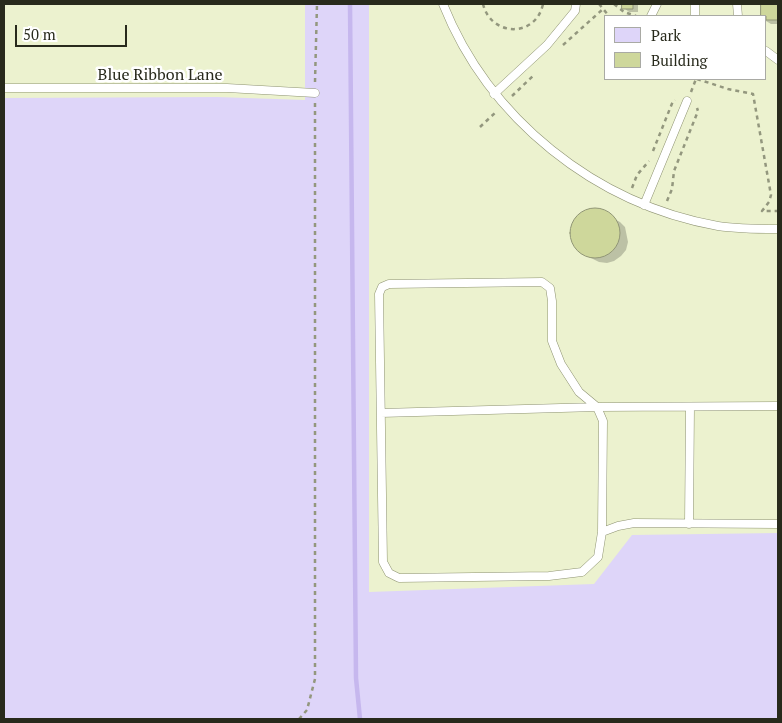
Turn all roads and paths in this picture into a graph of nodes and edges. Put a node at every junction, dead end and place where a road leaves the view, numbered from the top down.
1 (317, 4) edge
2 (443, 4) edge
3 (483, 4) edge
4 (544, 4) edge
5 (576, 4) edge
6 (599, 4) edge
7 (614, 4) edge
8 (608, 15) edge
9 (633, 15) edge
10 (767, 52) edge
11 (778, 60) edge
12 (697, 80) edge
13 (700, 80) edge
14 (4, 88) edge
15 (691, 92) dead end
16 (315, 93) junction
17 (494, 94) junction
18 (687, 101) dead end
19 (644, 205) junction
20 (778, 211) edge
21 (778, 229) edge
22 (778, 406) edge
23 (597, 407) junction
24 (690, 407) junction
25 (380, 413) junction
26 (689, 524) junction
27 (778, 524) edge
28 (602, 532) junction
29 (299, 719) edge

1 - 16 path
2 - 17 lane
3 - 4 path
5 - 17 lane
6 - 8 path
7 - 9 path
10 - 11 lane
12 - 15 path
13 - 20 path
14 - 16 lane, Blue Ribbon Lane
16 - 29 path
17 - 19 lane
18 - 19 lane
19 - 21 lane
22 - 24 lane
23 - 24 lane
23 - 25 lane
23 - 25 lane
23 - 28 lane
24 - 26 lane
25 - 28 lane
26 - 27 lane
26 - 28 lane

